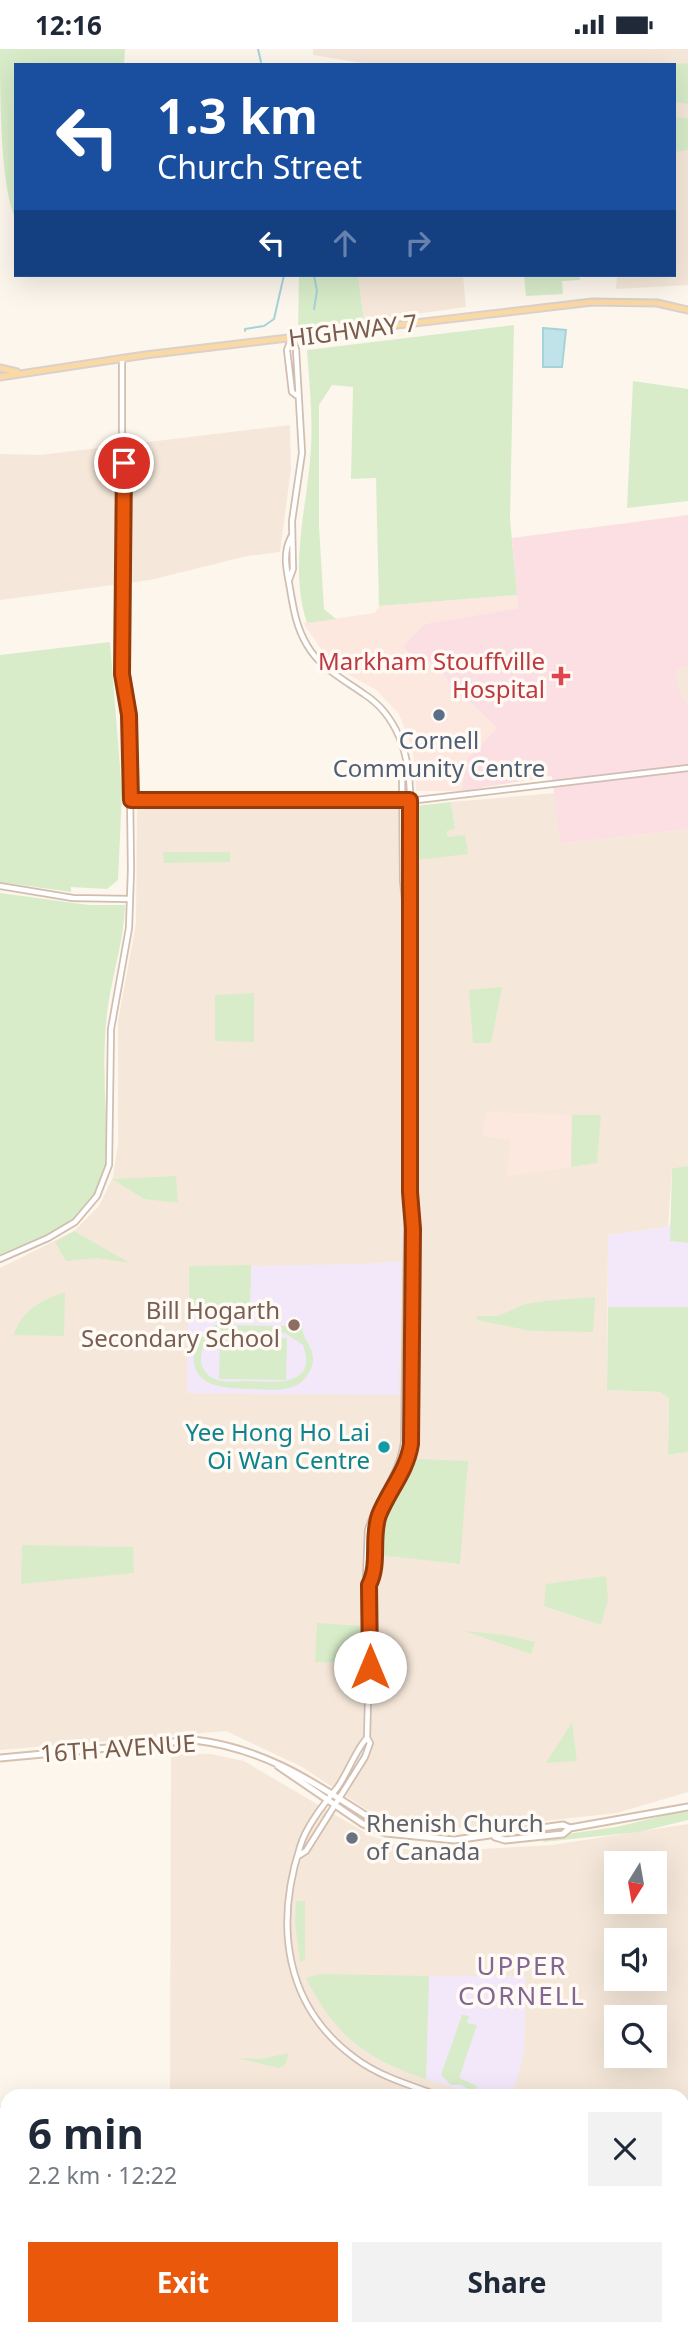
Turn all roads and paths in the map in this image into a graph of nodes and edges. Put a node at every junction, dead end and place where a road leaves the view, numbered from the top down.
1 (688, 310) edge
2 (291, 338) junction
3 (122, 358) junction
4 (0, 368) edge
5 (17, 372) junction
6 (0, 377) edge
7 (296, 395) junction
8 (406, 764) junction
9 (688, 768) edge
10 (131, 800) junction
11 (403, 800) junction
12 (410, 800) junction
13 (0, 886) edge
14 (130, 899) junction
15 (408, 919) junction
16 (0, 1259) edge
17 (367, 1738) junction
18 (0, 1758) edge
19 (274, 1763) junction
20 (332, 1793) junction
21 (339, 1798) junction
22 (328, 1801) junction
23 (334, 1805) junction
24 (688, 1807) edge
25 (398, 1833) junction
26 (298, 1856) junction
27 (420, 2089) edge

1 - 2 main road, HIGHWAY 7
2 - 3 main road, HIGHWAY 7
2 - 7 street
2 - 7 street
3 - 5 main road, HIGHWAY 7
3 - 10 street
4 - 5 main road, HIGHWAY 7
5 - 6 main road, HIGHWAY 7
7 - 8 street
8 - 11 street
8 - 12 street
9 - 12 street
10 - 11 street
10 - 14 street
11 - 12 street
11 - 15 street
12 - 15 street
13 - 14 street
14 - 16 street
15 - 17 street
17 - 20 street
17 - 21 street
18 - 19 main road, 16TH AVENUE
19 - 20 main road, 16TH AVENUE
19 - 22 main road, 16TH AVENUE
20 - 21 main road, 16TH AVENUE
20 - 22 street
21 - 23 street
21 - 25 main road, 16TH AVENUE
22 - 23 main road, 16TH AVENUE
22 - 26 street
23 - 25 main road, 16TH AVENUE
23 - 26 street
24 - 25 main road, 16TH AVENUE
26 - 27 street

